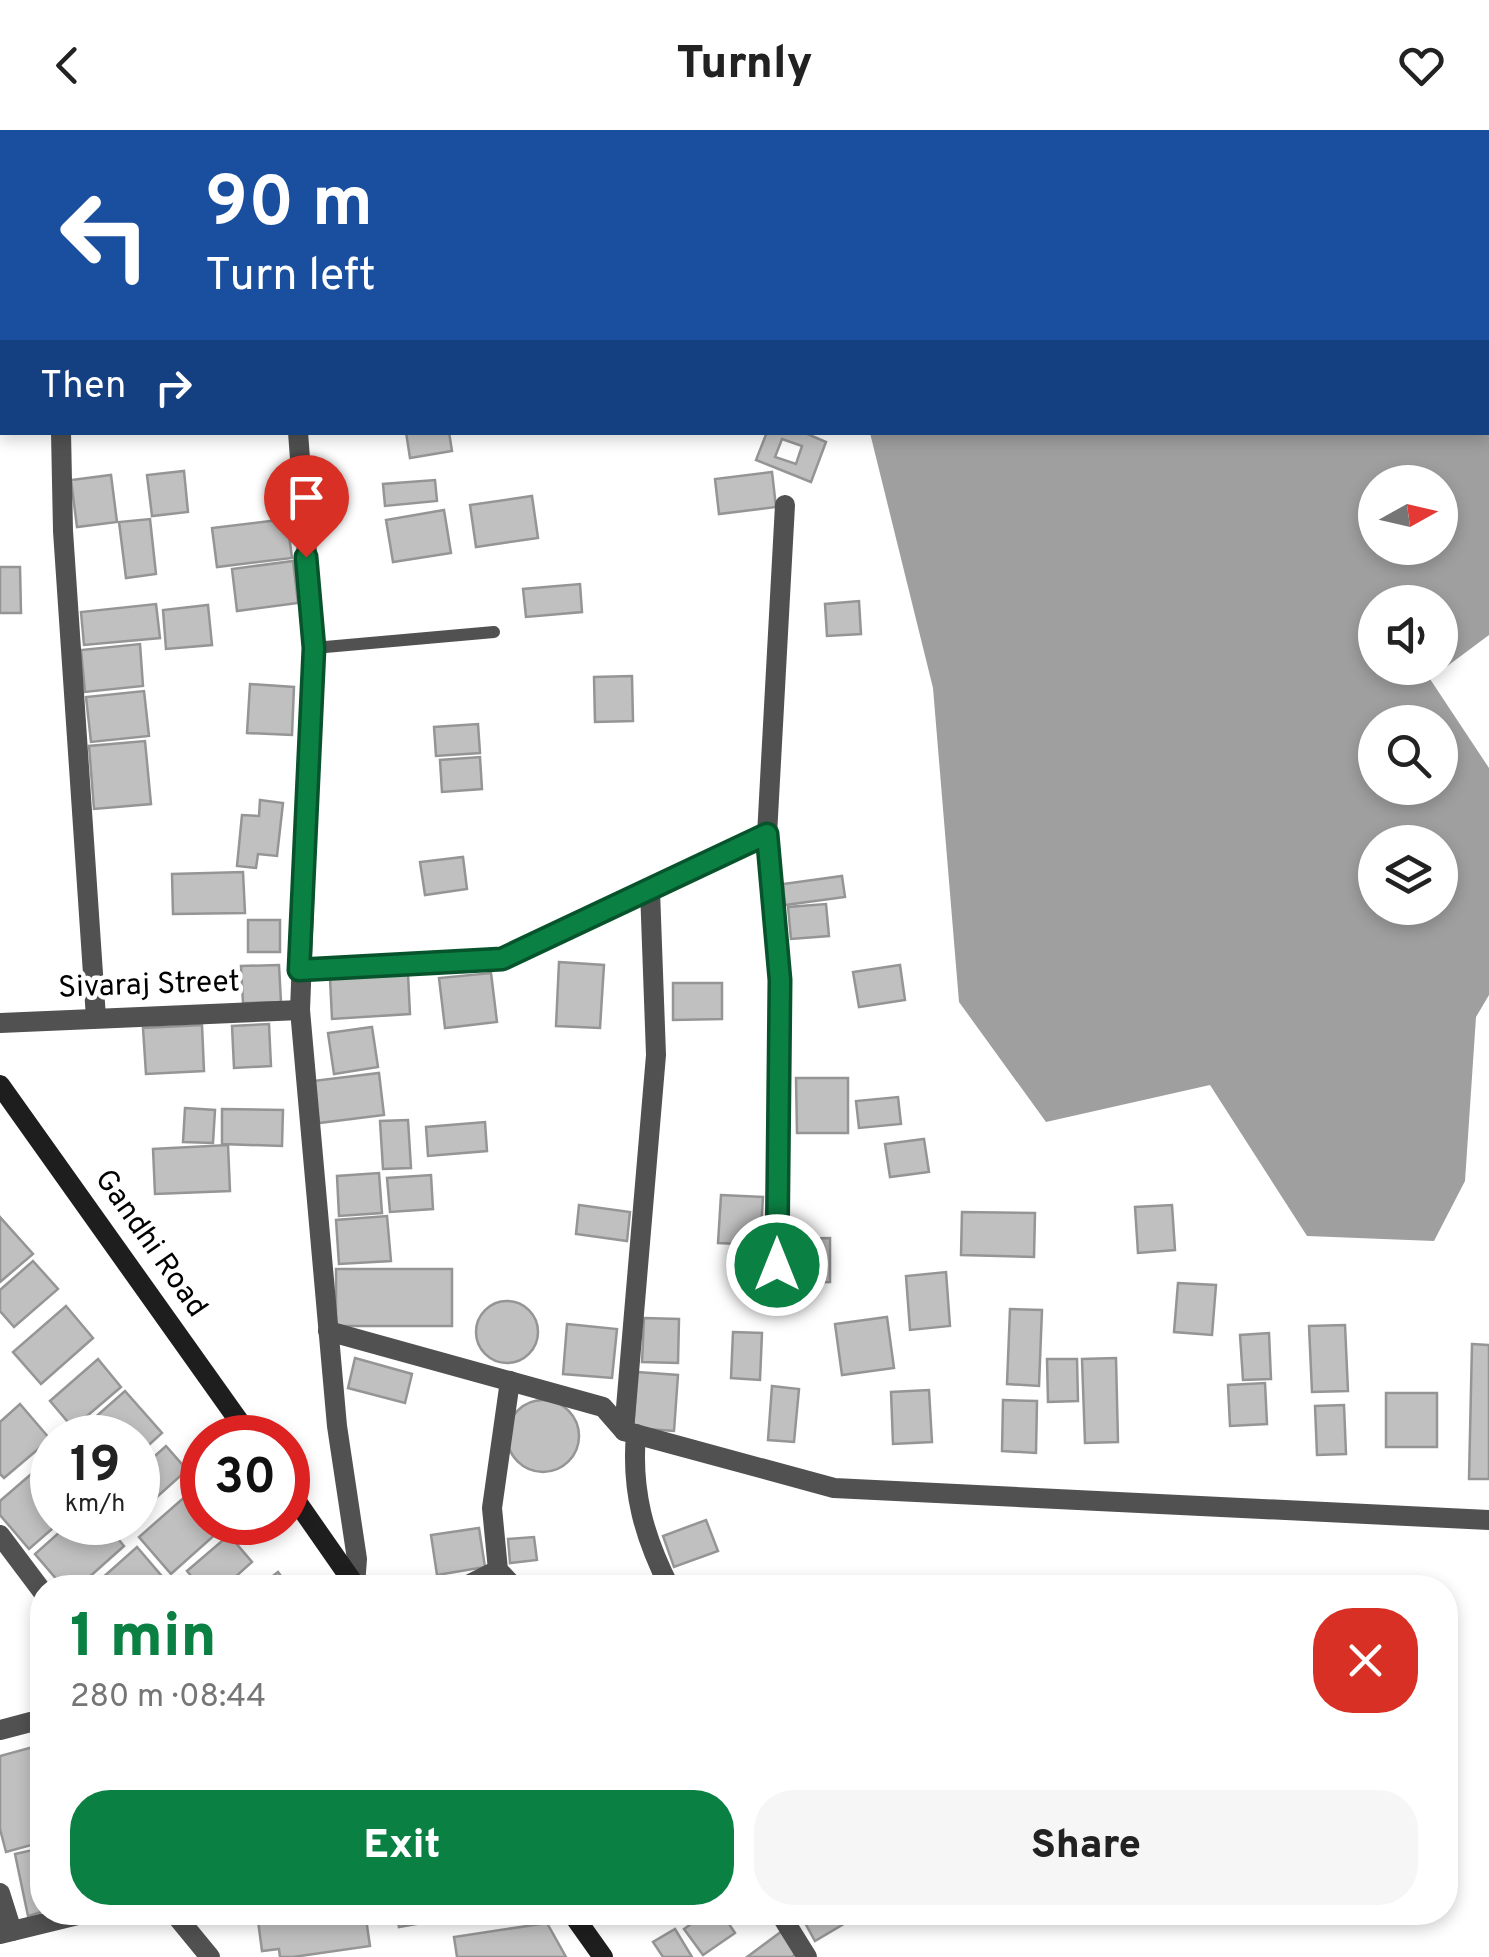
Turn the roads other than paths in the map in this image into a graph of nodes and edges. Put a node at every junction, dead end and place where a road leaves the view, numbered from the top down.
1 (61, 435) edge
2 (298, 435) edge
3 (785, 505) dead end
4 (494, 632) dead end
5 (314, 648) junction
6 (767, 834) junction
7 (650, 890) junction
8 (299, 970) junction
9 (300, 1010) junction
10 (96, 1018) junction
11 (0, 1023) edge
12 (0, 1084) edge
13 (777, 1265) dead end
14 (328, 1330) junction
15 (510, 1382) junction
16 (235, 1415) edge
17 (630, 1432) junction
18 (310, 1520) edge
19 (1489, 1520) edge
20 (0, 1535) edge
21 (498, 1570) junction
22 (31, 1575) edge
23 (348, 1575) edge
24 (356, 1575) edge
25 (488, 1575) edge
26 (503, 1575) edge
27 (664, 1575) edge
28 (30, 1723) edge
29 (0, 1730) edge
30 (0, 1893) edge
31 (35, 1925) edge
32 (184, 1925) edge
33 (580, 1925) edge
34 (787, 1925) edge
35 (6, 1932) edge
36 (210, 1957) edge
37 (603, 1957) edge
38 (807, 1957) edge

1 - 10 street
2 - 5 street
3 - 6 street
4 - 5 lane
5 - 8 street
6 - 7 street
6 - 13 street
7 - 8 street
7 - 17 street
8 - 9 street
9 - 10 street, Sivaraj Street
9 - 14 street
10 - 11 street, Sivaraj Street
12 - 16 main road, Gandhi Road
14 - 15 street
14 - 24 street
15 - 17 street
15 - 21 street
17 - 19 street
17 - 27 street
18 - 23 main road
20 - 22 street
21 - 25 street
21 - 26 street
28 - 29 street
30 - 35 street
31 - 35 street
32 - 36 street
33 - 37 main road
34 - 38 street

